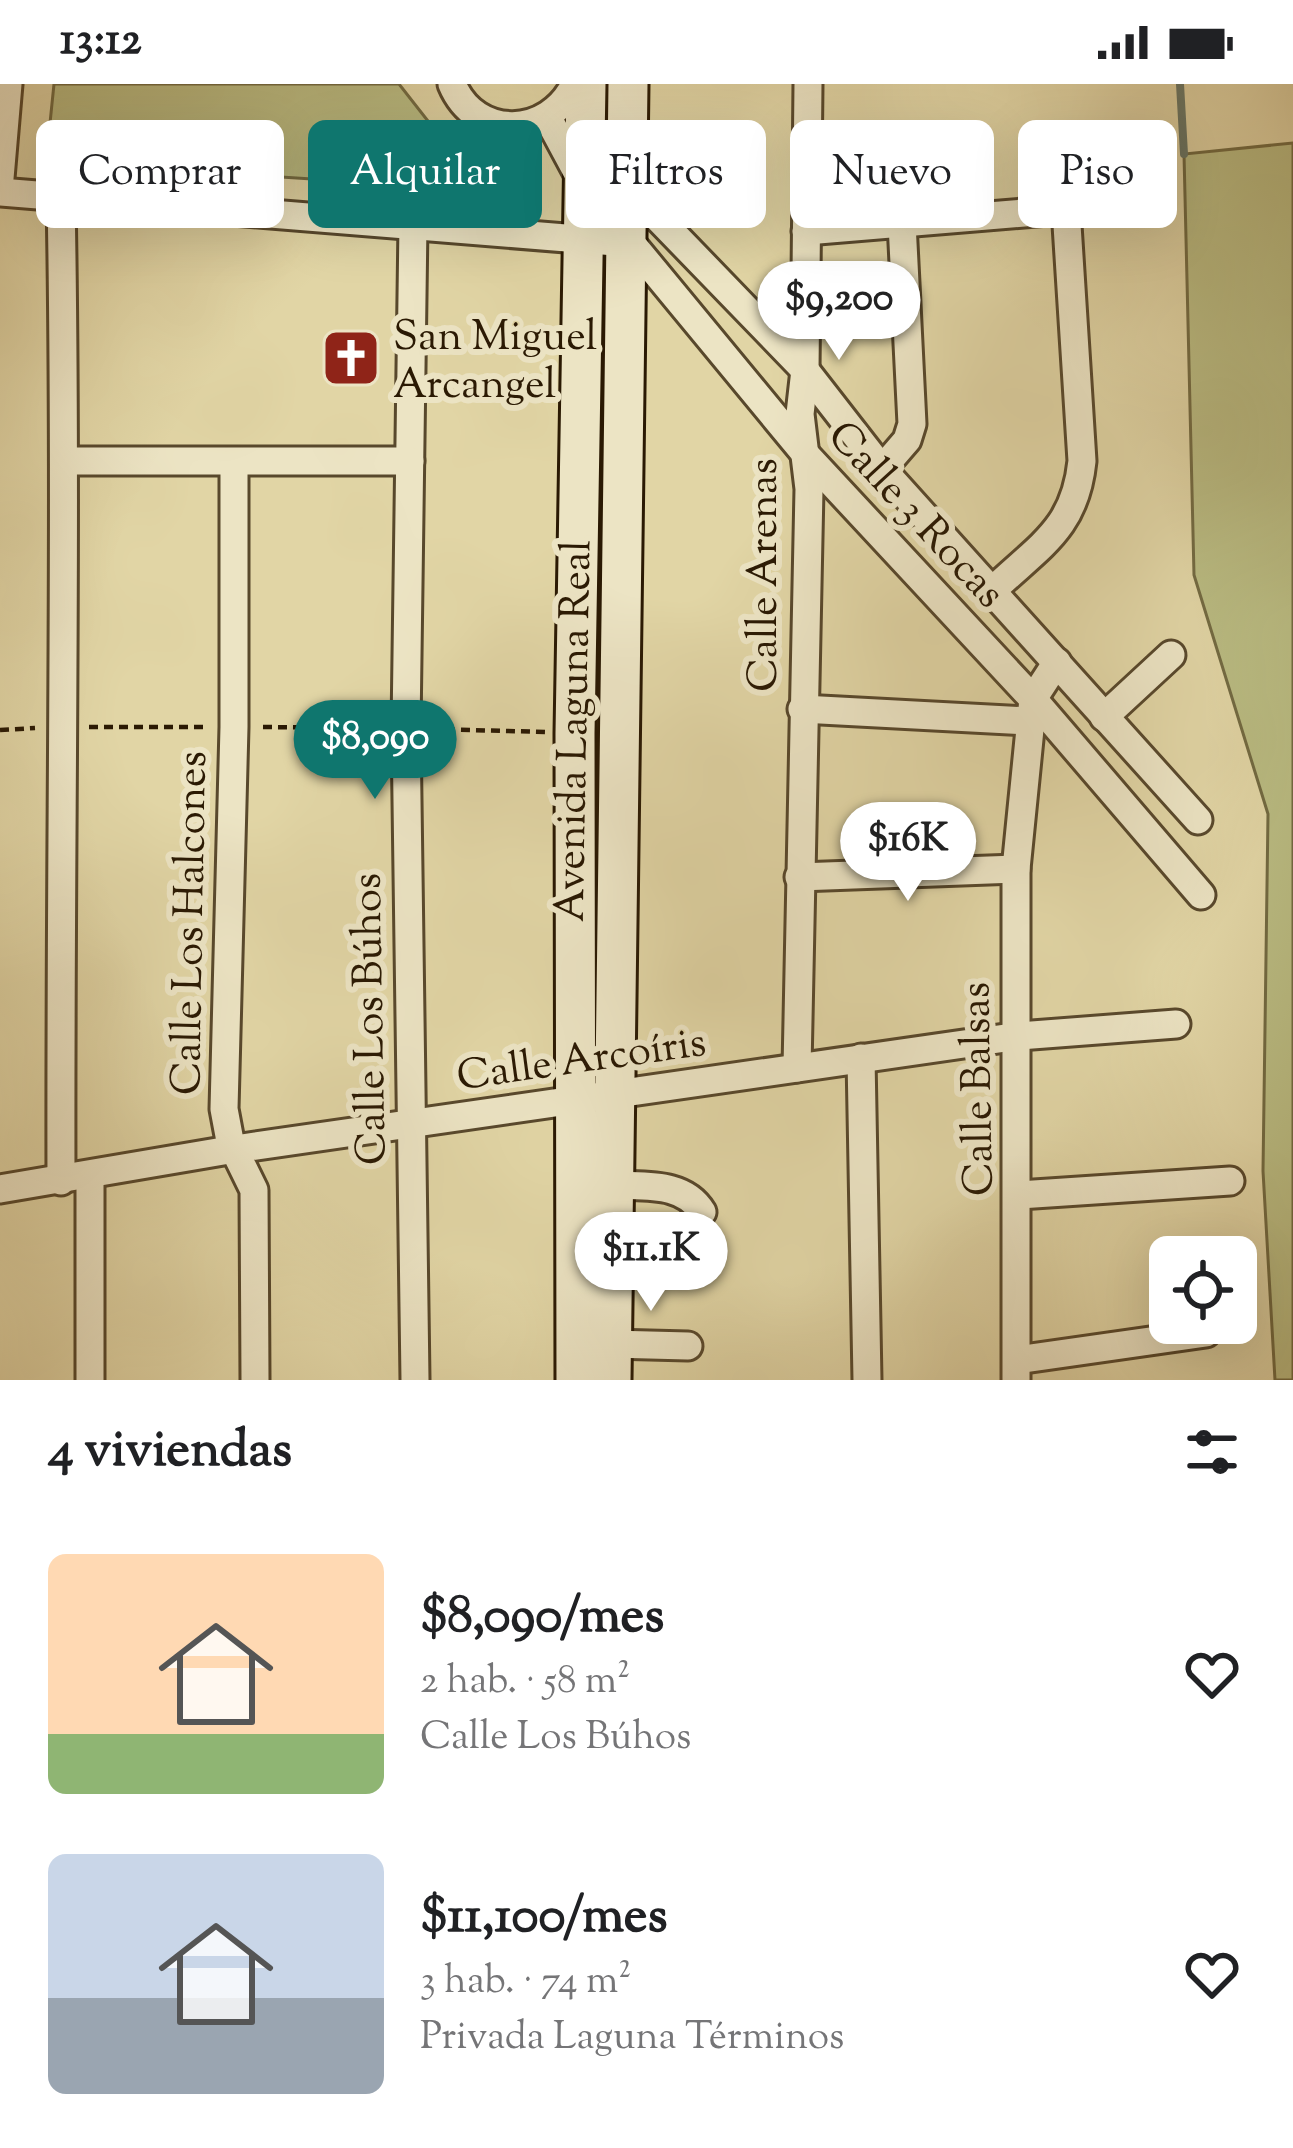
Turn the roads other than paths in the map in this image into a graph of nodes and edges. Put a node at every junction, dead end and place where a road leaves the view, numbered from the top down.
1 (8, 84) edge
2 (452, 84) edge
3 (628, 84) edge
4 (808, 84) edge
5 (569, 96) edge
6 (628, 120) edge
7 (0, 178) edge
8 (0, 192) edge
9 (36, 195) edge
10 (61, 228) edge
11 (413, 228) edge
12 (462, 228) edge
13 (584, 228) edge
14 (618, 228) edge
15 (628, 228) edge
16 (668, 228) edge
17 (842, 228) edge
18 (902, 228) edge
19 (1067, 228) edge
20 (806, 231) junction
21 (584, 238) junction
22 (628, 241) junction
23 (805, 370) junction
24 (807, 456) junction
25 (65, 461) junction
26 (410, 461) junction
27 (234, 462) junction
28 (882, 469) junction
29 (993, 590) junction
30 (1171, 655) dead end
31 (1057, 662) junction
32 (802, 710) junction
33 (1031, 710) junction
34 (1104, 717) junction
35 (1198, 820) dead end
36 (1016, 869) junction
37 (799, 877) junction
38 (1201, 895) dead end
39 (1176, 1024) dead end
40 (1019, 1036) junction
41 (860, 1058) junction
42 (797, 1068) junction
43 (596, 1097) junction
44 (410, 1124) junction
45 (235, 1149) junction
46 (90, 1177) junction
47 (1230, 1180) dead end
48 (61, 1181) junction
49 (614, 1185) junction
50 (0, 1190) edge
51 (1019, 1196) junction
52 (702, 1212) dead end
53 (1150, 1344) edge
54 (688, 1346) dead end
55 (611, 1362) edge
56 (1016, 1370) edge
57 (90, 1380) edge
58 (255, 1380) edge
59 (415, 1380) edge
60 (576, 1380) edge
61 (867, 1380) edge

1 - 7 street
2 - 5 street
3 - 6 street, Avenida Laguna Real
4 - 20 street, Calle Arenas
8 - 9 street
10 - 25 street
11 - 26 street, Calle Los Búhos
12 - 21 street
13 - 21 street, Avenida Laguna Real
14 - 22 street, Calle 3 Rocas
15 - 22 street, Avenida Laguna Real
16 - 23 street, Calle 3 Rocas
17 - 20 street
18 - 28 street
19 - 29 street
20 - 23 street, Calle Arenas
21 - 22 street
21 - 43 street, Avenida Laguna Real
22 - 24 street, Calle 3 Rocas
22 - 43 street, Avenida Laguna Real
23 - 24 street, Calle Arenas
23 - 28 street, Calle 3 Rocas
24 - 32 street, Calle Arenas
24 - 33 street, Calle 3 Rocas
25 - 27 street
25 - 48 street
26 - 27 street
26 - 44 street, Calle Los Búhos
27 - 45 street, Calle Los Halcones
28 - 29 street, Calle 3 Rocas
29 - 31 street, Calle 3 Rocas
30 - 34 street
31 - 33 street, Calle Balsas
31 - 34 street, Calle 3 Rocas
32 - 33 street
32 - 37 street, Calle Arenas
33 - 36 street, Calle Balsas
33 - 38 street, Calle 3 Rocas
34 - 35 street, Calle 3 Rocas
36 - 37 street
36 - 40 street, Calle Balsas
37 - 42 street, Calle Arenas
39 - 40 street, Calle Arcoíris
40 - 41 street, Calle Arcoíris
40 - 51 street, Calle Balsas
41 - 42 street, Calle Arcoíris
41 - 61 street
42 - 43 street, Calle Arcoíris
43 - 44 street, Calle Arcoíris
43 - 49 street, Avenida Laguna Real
43 - 60 street, Avenida Laguna Real
44 - 45 street, Calle Arcoíris
44 - 59 street, Calle Los Búhos
45 - 46 street, Calle Arcoíris
45 - 58 street, Calle Los Halcones
46 - 48 street, Calle Arcoíris
46 - 57 street
47 - 51 street
48 - 50 street, Calle Arcoíris
49 - 52 street
49 - 55 street, Avenida Laguna Real
51 - 56 street, Calle Balsas
53 - 56 street
54 - 55 street

